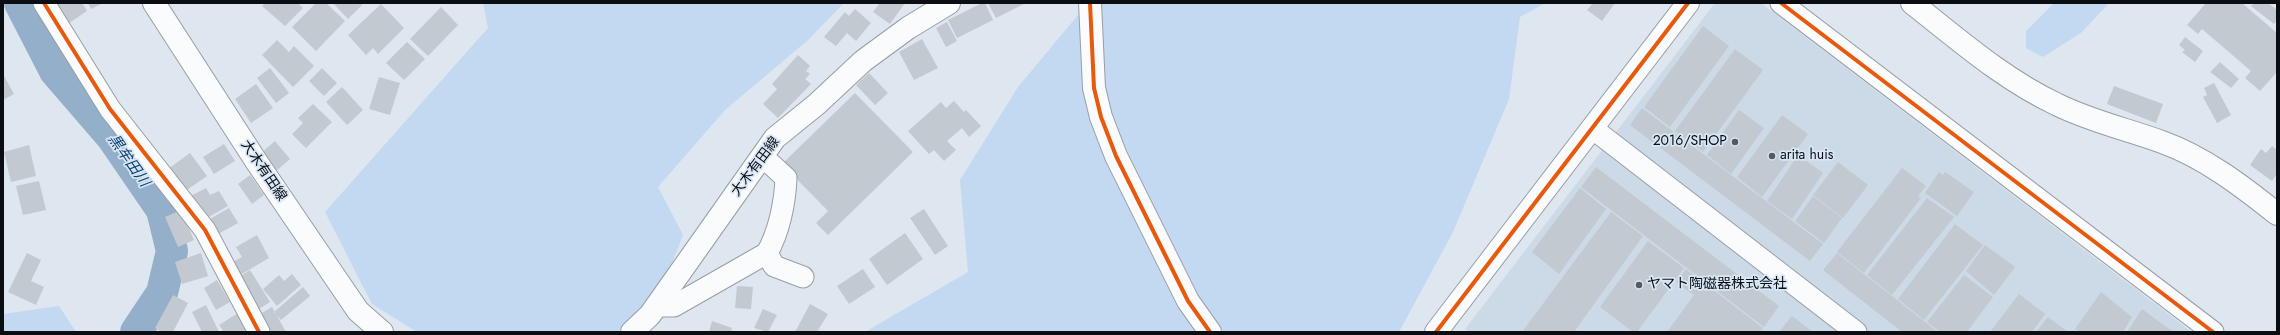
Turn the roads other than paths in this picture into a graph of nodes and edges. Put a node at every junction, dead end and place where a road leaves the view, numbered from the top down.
1 (44, 3) edge
2 (154, 3) edge
3 (949, 3) edge
4 (1090, 3) edge
5 (1688, 3) edge
6 (1781, 3) edge
7 (1912, 3) edge
8 (1592, 128) junction
9 (762, 156) junction
10 (2277, 214) edge
11 (767, 253) junction
12 (803, 277) dead end
13 (652, 317) edge
14 (1440, 331) edge
15 (259, 332) edge
16 (382, 332) edge
17 (632, 332) edge
18 (1210, 332) edge
19 (1856, 332) edge
20 (2213, 332) edge

1 - 15 street
2 - 16 street, 大木有田線
3 - 9 street, 大木有田線
4 - 18 street
5 - 8 street
6 - 20 street
7 - 10 street
8 - 14 street
8 - 19 street
9 - 11 street
9 - 13 street, 大木有田線
11 - 12 street
11 - 13 street
13 - 17 street, 大木有田線

